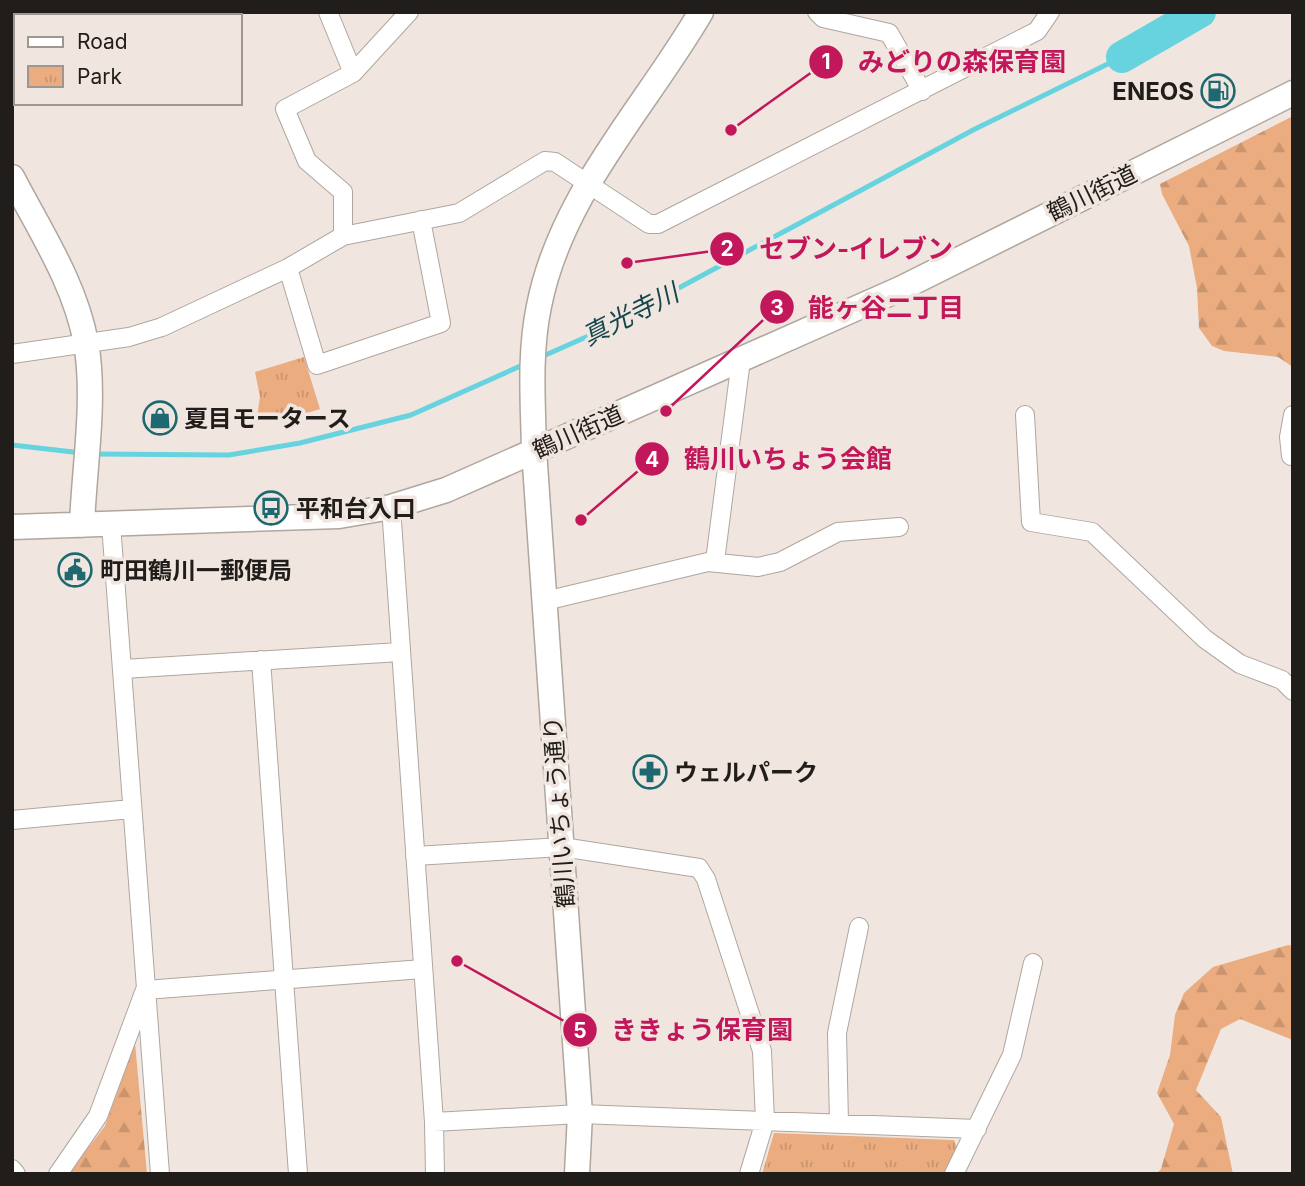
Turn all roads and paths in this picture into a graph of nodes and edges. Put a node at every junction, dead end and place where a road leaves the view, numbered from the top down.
1 (328, 12) edge
2 (409, 12) edge
3 (701, 12) edge
4 (817, 12) edge
5 (1050, 12) edge
6 (353, 73) junction
7 (922, 90) junction
8 (1293, 93) edge
9 (12, 177) edge
10 (589, 184) junction
11 (421, 220) junction
12 (343, 236) junction
13 (288, 268) junction
14 (86, 344) junction
15 (12, 354) edge
16 (741, 360) junction
17 (1025, 415) dead end
18 (1293, 415) edge
19 (534, 450) junction
20 (1291, 456) dead end
21 (391, 507) junction
22 (111, 524) junction
23 (82, 525) junction
24 (12, 527) edge
25 (899, 527) dead end
26 (715, 561) junction
27 (545, 601) junction
28 (400, 652) junction
29 (261, 660) junction
30 (123, 669) junction
31 (1293, 691) edge
32 (132, 809) junction
33 (12, 820) edge
34 (562, 847) junction
35 (415, 856) junction
36 (859, 927) dead end
37 (1033, 963) dead end
38 (423, 969) junction
39 (283, 978) junction
40 (145, 990) junction
41 (580, 1114) junction
42 (765, 1121) junction
43 (434, 1122) junction
44 (839, 1123) junction
45 (977, 1129) junction
46 (12, 1169) edge
47 (16, 1174) edge
48 (58, 1174) edge
49 (160, 1174) edge
50 (298, 1174) edge
51 (435, 1174) edge
52 (578, 1174) edge
53 (749, 1174) edge
54 (954, 1174) edge

1 - 6 street
2 - 6 street
3 - 10 street, 鶴川いちょう通り
4 - 7 street
5 - 7 street
6 - 12 street
7 - 10 street
8 - 16 street, 鶴川街道
9 - 14 street
10 - 11 street
10 - 19 street, 鶴川いちょう通り
11 - 12 street
11 - 13 street
12 - 13 street
13 - 14 street
14 - 15 street
14 - 23 street
16 - 19 street, 鶴川街道
16 - 26 street
17 - 31 street
18 - 20 street
19 - 21 street, 鶴川街道
19 - 27 street, 鶴川いちょう通り
21 - 22 street, 鶴川街道
21 - 28 street
22 - 23 street, 鶴川街道
22 - 30 street
23 - 24 street, 鶴川街道
25 - 26 street
26 - 27 street
27 - 34 street, 鶴川いちょう通り
28 - 29 street
28 - 35 street
29 - 30 street
29 - 39 street
30 - 32 street
32 - 33 street
32 - 40 street
34 - 35 street
34 - 41 street, 鶴川いちょう通り
34 - 42 street
35 - 38 street
36 - 44 street
37 - 45 street
38 - 39 street
38 - 43 street
39 - 40 street
39 - 50 street
40 - 48 street
40 - 49 street
41 - 42 street
41 - 43 street
41 - 52 street, 鶴川いちょう通り
42 - 44 street
42 - 53 street
43 - 51 street
44 - 45 street
45 - 54 street
46 - 47 street

